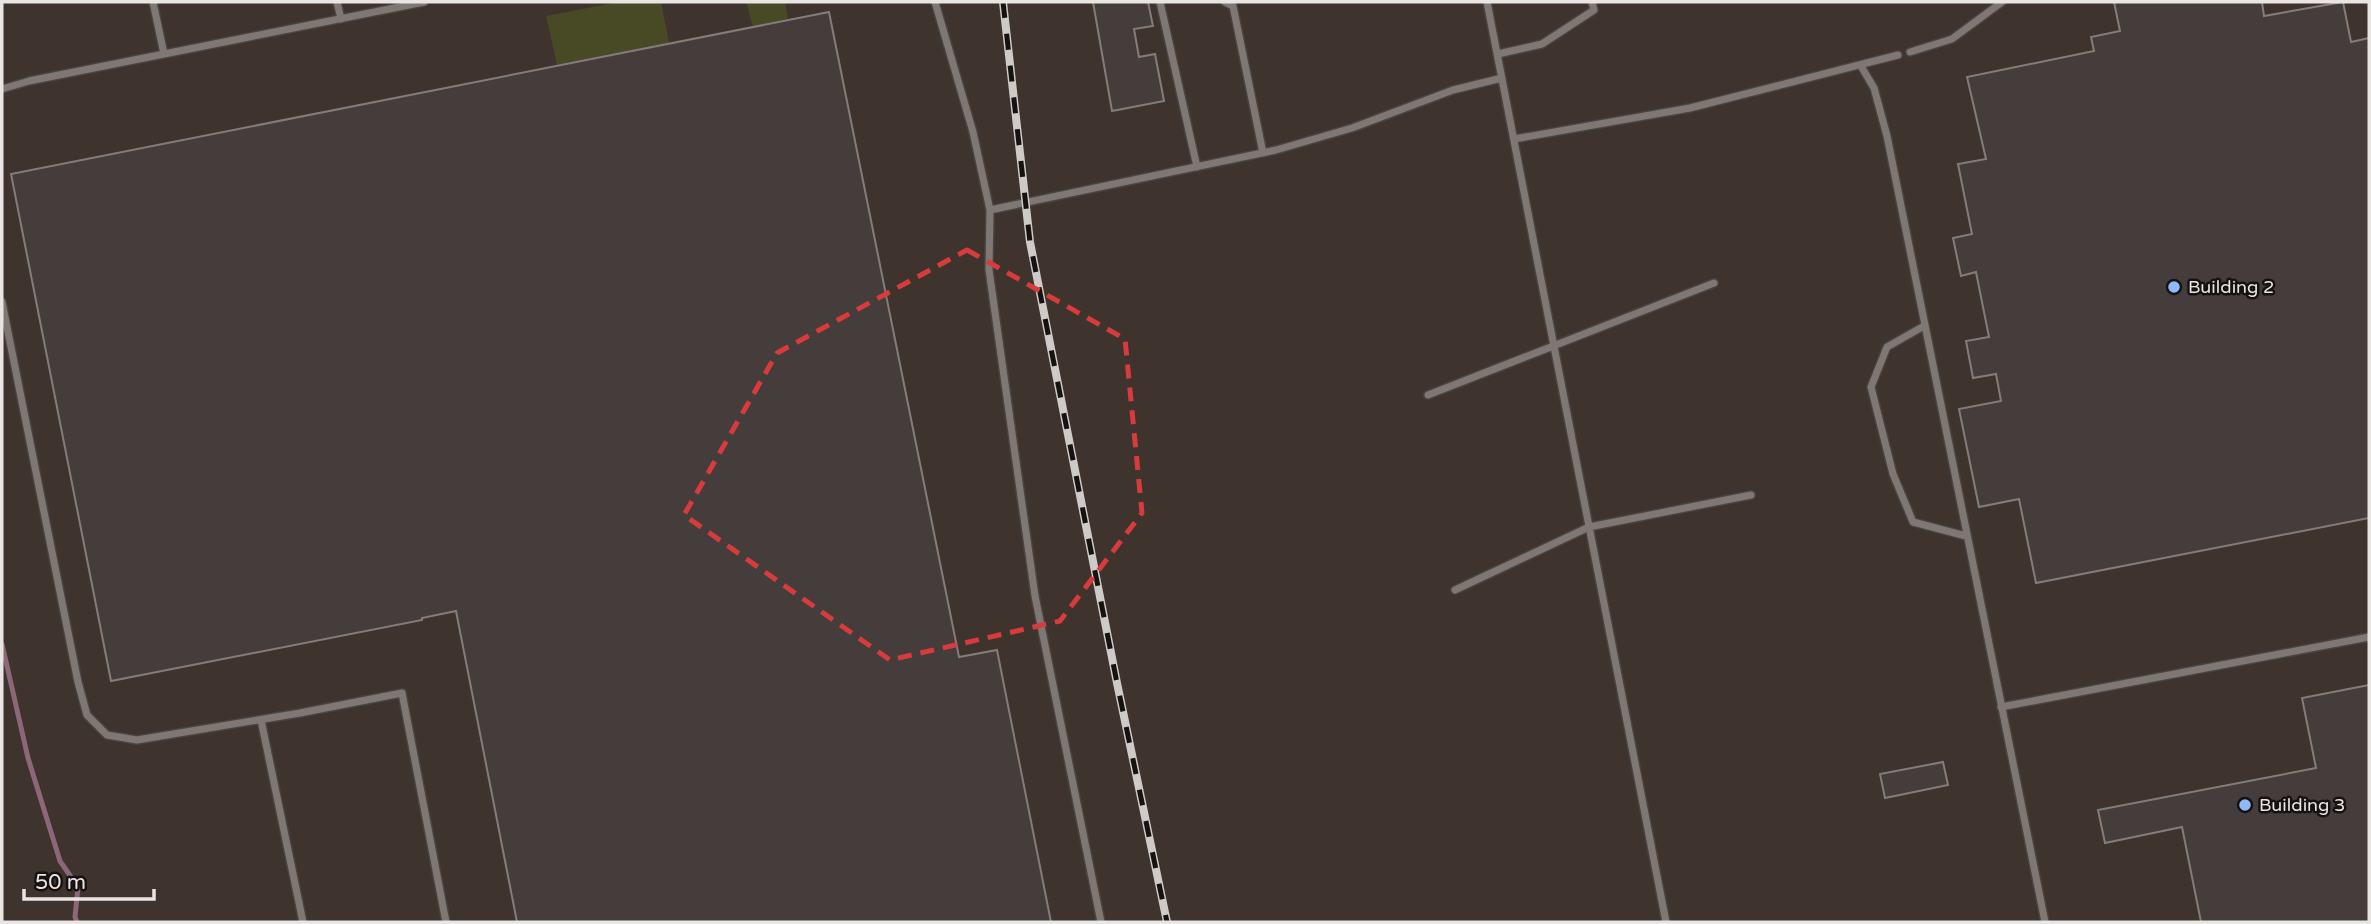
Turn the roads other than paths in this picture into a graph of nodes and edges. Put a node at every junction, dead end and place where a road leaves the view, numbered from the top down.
1 (153, 2) edge
2 (337, 2) edge
3 (424, 2) edge
4 (935, 2) edge
5 (1160, 2) edge
6 (1225, 2) edge
7 (1487, 2) edge
8 (1592, 2) edge
9 (2001, 2) edge
10 (341, 19) junction
11 (1910, 52) dead end
12 (164, 54) junction
13 (1497, 54) junction
14 (1898, 55) dead end
15 (1861, 66) junction
16 (1502, 78) junction
17 (2, 89) edge
18 (1514, 139) junction
19 (1263, 153) junction
20 (1197, 167) junction
21 (990, 210) junction
22 (1714, 283) dead end
23 (2, 302) edge
24 (1924, 326) junction
25 (1554, 346) junction
26 (1428, 395) dead end
27 (1751, 495) dead end
28 (1589, 527) junction
29 (1966, 536) junction
30 (1455, 590) dead end
31 (2369, 637) edge
32 (2001, 707) junction
33 (261, 720) junction
34 (303, 922) edge
35 (446, 922) edge
36 (1101, 922) edge
37 (1666, 922) edge
38 (2045, 922) edge

1 - 12 lane
2 - 10 lane
3 - 10 lane
4 - 21 lane
5 - 20 lane
6 - 19 lane
7 - 13 lane
8 - 13 lane
9 - 11 lane
10 - 12 lane
12 - 17 lane
13 - 16 lane
14 - 15 lane
15 - 18 lane
15 - 24 lane
16 - 18 lane
16 - 19 lane
18 - 25 lane
19 - 20 lane
20 - 21 lane
21 - 36 lane
22 - 25 lane
23 - 33 lane
24 - 29 lane
24 - 29 lane
25 - 26 lane
25 - 28 lane
27 - 28 lane
28 - 30 lane
28 - 37 lane
29 - 32 lane
31 - 32 lane
32 - 38 lane
33 - 34 lane
33 - 35 lane

